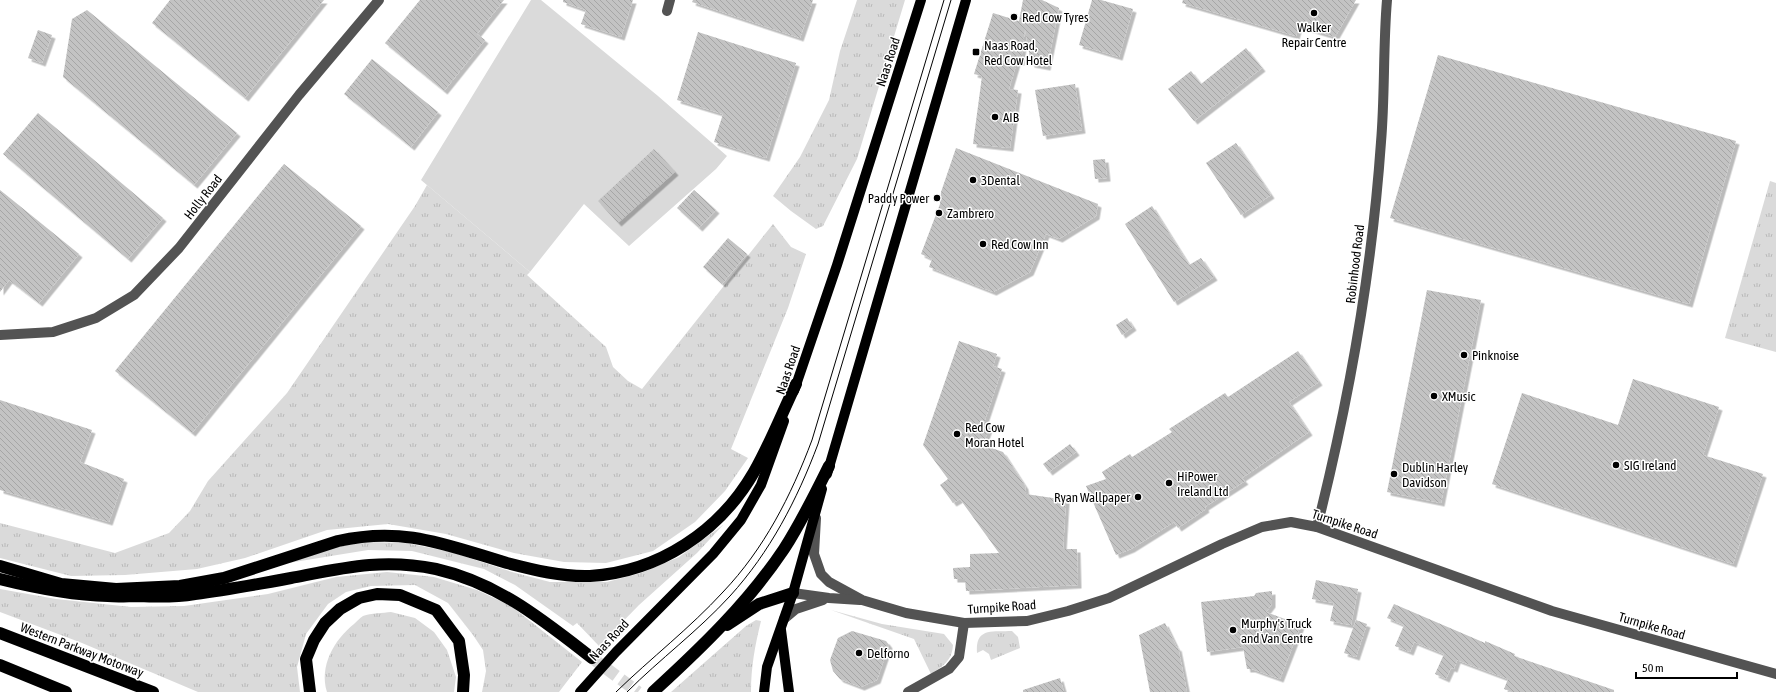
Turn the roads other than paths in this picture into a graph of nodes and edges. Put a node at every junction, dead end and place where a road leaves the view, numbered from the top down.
1 (378, 0) edge
2 (670, 0) edge
3 (921, 0) edge
4 (966, 0) edge
5 (1387, 0) edge
6 (667, 11) dead end
7 (0, 335) edge
8 (796, 384) junction
9 (829, 466) junction
10 (817, 504) junction
11 (1317, 527) junction
12 (0, 566) edge
13 (0, 579) edge
14 (793, 593) junction
15 (829, 598) junction
16 (862, 600) junction
17 (784, 619) junction
18 (964, 623) junction
19 (781, 630) junction
20 (0, 633) edge
21 (715, 634) junction
22 (592, 658) tunnel mouth
23 (0, 665) edge
24 (1776, 674) edge
25 (66, 692) edge
26 (153, 692) edge
27 (310, 692) edge
28 (463, 692) edge
29 (580, 692) edge
30 (653, 692) edge
31 (764, 692) edge
32 (789, 692) edge
33 (908, 692) edge

1 - 7 street, Holly Road
2 - 6 street
3 - 8 main road, Naas Road
4 - 9 main road
5 - 11 street, Robinhood Road
8 - 12 highway
8 - 29 main road, Naas Road
9 - 10 main road
9 - 21 highway
10 - 14 main road
10 - 16 street
11 - 18 street, Turnpike Road
11 - 24 street, Turnpike Road
13 - 22 highway
14 - 15 street
14 - 17 main road
14 - 21 highway
15 - 16 street
15 - 17 street
16 - 18 street, Turnpike Road
17 - 19 main road
18 - 33 street
19 - 31 main road
19 - 32 main road
20 - 26 highway, Western Parkway Motorway
21 - 30 highway
23 - 25 highway
27 - 28 highway

